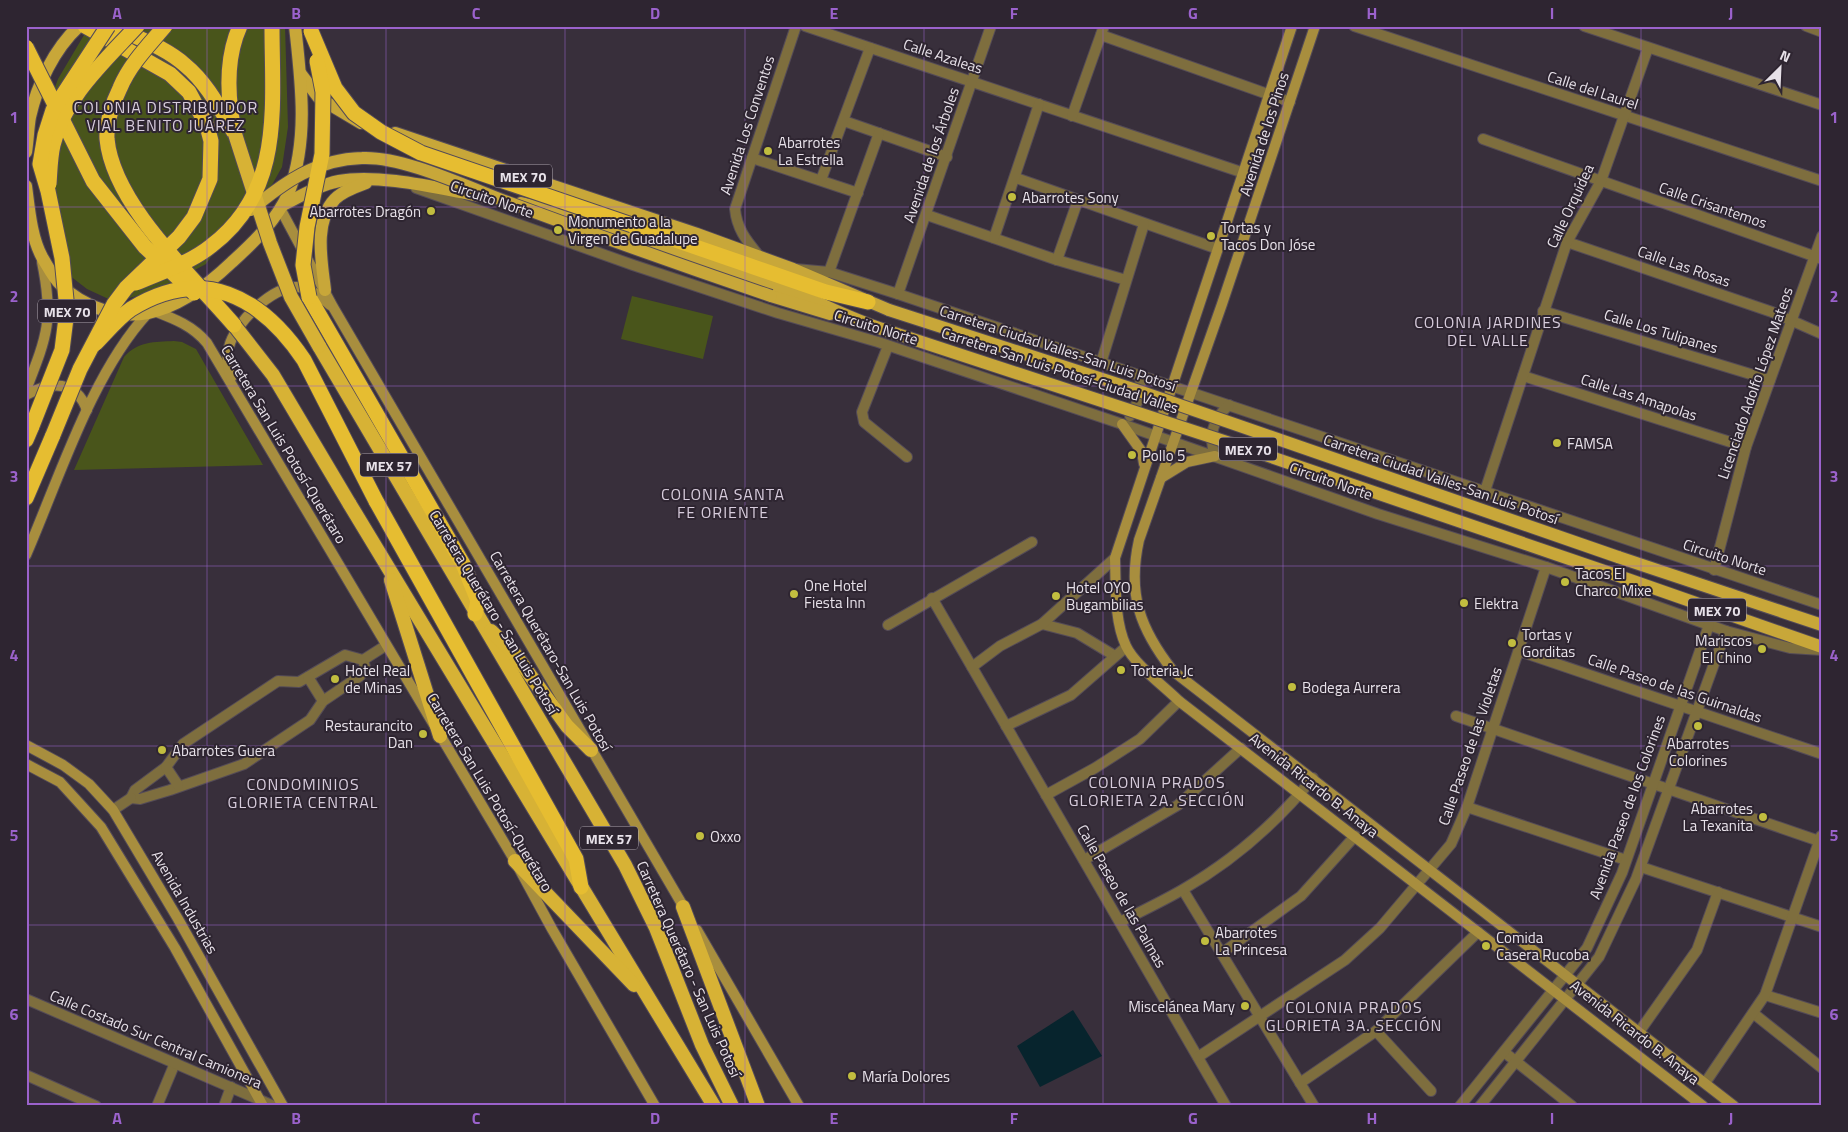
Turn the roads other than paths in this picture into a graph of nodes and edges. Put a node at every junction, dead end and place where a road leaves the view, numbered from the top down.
1 (79, 26) edge
2 (85, 26) edge
3 (108, 26) edge
4 (113, 26) edge
5 (137, 26) edge
6 (165, 26) edge
7 (240, 26) edge
8 (272, 26) edge
9 (295, 26) edge
10 (796, 26) edge
11 (805, 26) edge
12 (992, 26) edge
13 (1292, 26) edge
14 (1315, 26) edge
15 (1354, 26) edge
16 (1584, 26) edge
17 (1806, 26) edge
18 (310, 29) edge
19 (1102, 31) edge
20 (1822, 32) edge
21 (26, 46) edge
22 (870, 48) junction
23 (1648, 48) junction
24 (300, 73) junction
25 (973, 81) junction
26 (1268, 94) junction
27 (1290, 102) junction
28 (1039, 104) junction
29 (1822, 105) edge
30 (1072, 116) junction
31 (1624, 116) junction
32 (844, 121) junction
33 (235, 134) junction
34 (878, 134) junction
35 (1483, 139) dead end
36 (26, 152) edge
37 (947, 157) junction
38 (752, 158) junction
39 (1244, 173) junction
40 (1016, 178) junction
41 (373, 180) junction
42 (821, 180) junction
43 (1601, 181) junction
44 (1822, 181) edge
45 (407, 184) junction
46 (26, 186) edge
47 (48, 191) junction
48 (858, 193) junction
49 (1078, 200) junction
50 (282, 206) junction
51 (927, 215) junction
52 (234, 224) junction
53 (1144, 224) junction
54 (1822, 236) edge
55 (994, 238) junction
56 (1568, 242) junction
57 (1218, 249) junction
58 (41, 256) junction
59 (760, 258) junction
60 (1819, 258) edge
61 (1057, 260) junction
62 (793, 269) junction
63 (829, 272) junction
64 (1126, 280) junction
65 (126, 288) junction
66 (325, 290) junction
67 (898, 294) junction
68 (868, 302) junction
69 (795, 304) junction
70 (333, 307) junction
71 (1543, 311) junction
72 (151, 312) junction
73 (1790, 321) junction
74 (860, 322) junction
75 (234, 325) junction
76 (1822, 334) edge
77 (44, 343) junction
78 (95, 344) junction
79 (883, 344) junction
80 (1101, 363) junction
81 (26, 376) edge
82 (1141, 376) junction
83 (1523, 376) junction
84 (1770, 380) junction
85 (233, 386) junction
86 (1170, 386) junction
87 (26, 390) edge
88 (1191, 392) junction
89 (26, 395) edge
90 (1229, 405) junction
91 (87, 410) junction
92 (1122, 424) junction
93 (29, 433) edge
94 (1154, 435) junction
95 (1174, 442) junction
96 (1746, 447) junction
97 (1214, 456) junction
98 (906, 457) dead end
99 (1144, 468) junction
100 (1161, 478) junction
101 (1485, 491) junction
102 (26, 498) edge
103 (1032, 542) dead end
104 (26, 555) edge
105 (384, 558) junction
106 (1115, 558) junction
107 (1546, 567) junction
108 (1714, 570) junction
109 (1116, 582) junction
110 (1134, 583) junction
111 (932, 598) junction
112 (1822, 605) edge
113 (477, 616) junction
114 (1042, 624) junction
115 (888, 625) dead end
116 (1709, 625) junction
117 (1822, 625) edge
118 (1726, 631) junction
119 (385, 646) junction
120 (1126, 647) junction
121 (1822, 648) edge
122 (1518, 651) junction
123 (1116, 656) junction
124 (363, 660) junction
125 (972, 667) junction
126 (308, 677) junction
127 (323, 701) junction
128 (1180, 701) junction
129 (1681, 705) junction
130 (1697, 711) junction
131 (1456, 716) dead end
132 (1006, 726) junction
133 (1493, 729) junction
134 (440, 736) junction
135 (26, 745) edge
136 (1241, 748) junction
137 (591, 750) junction
138 (1822, 754) edge
139 (26, 764) edge
140 (166, 767) junction
141 (1313, 778) junction
142 (178, 785) junction
143 (1652, 785) junction
144 (1668, 791) junction
145 (1300, 794) junction
146 (1046, 795) junction
147 (131, 798) junction
148 (1467, 807) junction
149 (113, 810) junction
150 (1355, 836) junction
151 (1821, 839) edge
152 (1084, 860) junction
153 (1626, 860) junction
154 (515, 861) junction
155 (1641, 867) junction
156 (1432, 869) junction
157 (1418, 884) junction
158 (581, 887) junction
159 (1183, 890) junction
160 (1718, 892) junction
161 (148, 903) junction
162 (683, 906) junction
163 (1793, 918) junction
164 (1120, 922) junction
165 (1822, 927) edge
166 (185, 931) junction
167 (1478, 932) junction
168 (1222, 953) junction
169 (1564, 976) junction
170 (1576, 985) junction
171 (1553, 988) junction
172 (1766, 994) junction
173 (26, 998) edge
174 (1566, 999) junction
175 (654, 1006) junction
176 (1753, 1013) junction
177 (1822, 1013) edge
178 (1261, 1018) junction
179 (1376, 1030) junction
180 (1639, 1032) junction
181 (1504, 1052) junction
182 (1198, 1057) junction
183 (1516, 1062) junction
184 (175, 1063) junction
185 (1822, 1068) edge
186 (26, 1075) edge
187 (1300, 1083) junction
188 (1705, 1083) junction
189 (231, 1088) junction
190 (1431, 1091) dead end
191 (261, 1103) edge
192 (798, 1105) edge
193 (96, 1106) edge
194 (157, 1106) edge
195 (224, 1106) edge
196 (274, 1106) edge
197 (283, 1106) edge
198 (655, 1106) edge
199 (714, 1106) edge
200 (732, 1106) edge
201 (758, 1106) edge
202 (1226, 1106) edge
203 (1314, 1106) edge
204 (1460, 1106) edge
205 (1480, 1106) edge
206 (1572, 1106) edge
207 (1704, 1106) edge
208 (1734, 1106) edge

1 - 36 main road
2 - 65 highway, bridge
3 - 47 highway, bridge
4 - 33 highway, bridge
5 - 47 highway, bridge
6 - 75 highway, bridge
7 - 33 highway
8 - 52 highway, bridge
9 - 24 main road
10 - 38 street, Avenida Los Conventos
11 - 22 street, Calle Azaleas
12 - 25 street, Avenida de los Árboles
13 - 26 main road, Avenida de los Pinos
14 - 27 main road, Avenida de los Pinos
15 - 31 street, Calle del Laurel
16 - 23 street
17 - 20 street
18 - 68 highway, bridge
18 - 113 highway, bridge
19 - 26 street
19 - 30 street
21 - 75 highway, bridge
22 - 25 street, Calle Azaleas
22 - 32 street
23 - 29 street
23 - 31 street, Calle Orquídea
24 - 50 main road
24 - 59 main road, Carretera Ciudad Valles-San Luis Potosí / MEX 70
25 - 28 street, Calle Azaleas
25 - 37 street, Avenida de los Árboles
26 - 27 street
26 - 39 main road, Avenida de los Pinos
27 - 88 main road, Avenida de los Pinos
28 - 30 street, Calle Azaleas
28 - 40 street
30 - 39 street, Calle Azaleas
31 - 43 street, Calle Orquídea
31 - 44 street, Calle del Laurel
32 - 34 street
32 - 42 street
33 - 113 highway, Carretera Querétaro - San Luis Potosí / MEX 57, bridge
34 - 37 street
34 - 48 street
35 - 43 street, Calle Crisantemos
37 - 51 street, Avenida de los Árboles
38 - 42 street
38 - 59 street, Avenida Los Conventos
39 - 57 main road, Avenida de los Pinos
40 - 49 street
40 - 55 street
41 - 45 main road, Carretera San Luis Potosí-Ciudad Valles / MEX 70
41 - 50 main road, Carretera San Luis Potosí-Ciudad Valles / MEX 70
41 - 66 main road
42 - 48 street
43 - 56 street, Calle Orquídea
43 - 60 street, Calle Crisantemos
45 - 74 main road, Carretera San Luis Potosí-Ciudad Valles / MEX 70
45 - 79 street, Circuito Norte
46 - 58 main road
47 - 93 highway, MEX 70, bridge
48 - 63 street
49 - 53 street
49 - 61 street
50 - 66 main road, Carretera Querétaro-San Luis Potosí
50 - 72 main road
51 - 55 street
51 - 67 street, Avenida de los Árboles
52 - 65 highway, bridge
52 - 69 main road, bridge
53 - 57 street
53 - 64 street
54 - 60 street, Licenciado Adolfo López Mateos
55 - 61 street
56 - 71 street, Calle Orquídea
56 - 73 street, Calle Las Rosas
57 - 86 main road, Avenida de los Pinos
58 - 72 main road
58 - 77 main road
59 - 62 main road, Carretera Ciudad Valles-San Luis Potosí / MEX 70
60 - 73 street, Licenciado Adolfo López Mateos
61 - 64 street
62 - 63 street, Circuito Norte
62 - 68 main road, Carretera Ciudad Valles-San Luis Potosí / MEX 70
63 - 67 street, Circuito Norte
64 - 80 street
65 - 78 highway, MEX 70, bridge
66 - 70 main road, Carretera Querétaro-San Luis Potosí
67 - 80 street, Circuito Norte
68 - 117 main road, Carretera Ciudad Valles-San Luis Potosí / MEX 70, bridge
69 - 74 main road
69 - 79 street
70 - 85 main road
70 - 137 main road, Carretera Querétaro-San Luis Potosí
71 - 83 street, Calle Orquídea
71 - 84 street, Calle Los Tulipanes
72 - 85 main road, Carretera San Luis Potosí-Querétaro
72 - 91 main road
73 - 76 street, Calle Las Rosas
73 - 84 street, Licenciado Adolfo López Mateos
74 - 121 main road, Carretera San Luis Potosí-Ciudad Valles / MEX 70, bridge
75 - 105 highway, MEX 57, bridge
77 - 81 street
77 - 87 main road
78 - 102 highway, MEX 70, bridge
78 - 158 highway, bridge
79 - 92 street, Circuito Norte
79 - 98 street
80 - 82 street, Circuito Norte
82 - 86 street, Circuito Norte
82 - 92 street
83 - 96 street, Calle Las Amapolas
83 - 101 street, Calle Orquídea
84 - 96 street, Licenciado Adolfo López Mateos
85 - 119 main road, Carretera San Luis Potosí-Querétaro
86 - 88 street, Circuito Norte
86 - 94 main road, Avenida Ricardo B. Anaya
88 - 90 street, Circuito Norte
88 - 95 main road, Avenida Ricardo B. Anaya
89 - 91 main road
90 - 97 street
90 - 101 street, Circuito Norte
91 - 104 main road
92 - 94 street, Circuito Norte
92 - 99 main road
94 - 95 street, Circuito Norte
94 - 99 main road, Avenida Ricardo B. Anaya
95 - 97 street, Circuito Norte
95 - 100 main road, Avenida Ricardo B. Anaya
96 - 108 street, Licenciado Adolfo López Mateos
97 - 100 main road
97 - 107 street, Circuito Norte
99 - 106 main road, Avenida Ricardo B. Anaya
100 - 110 main road, Avenida Ricardo B. Anaya
101 - 108 street, Circuito Norte
103 - 111 street
105 - 134 highway
105 - 158 highway, MEX 57
106 - 109 main road, Avenida Ricardo B. Anaya
106 - 114 street
107 - 116 street, Circuito Norte
107 - 122 street, Calle Paseo de las Violetas
108 - 112 street, Circuito Norte
109 - 110 main road
109 - 120 main road, Avenida Ricardo B. Anaya
110 - 141 main road, Avenida Ricardo B. Anaya
111 - 115 street
111 - 125 street, Calle Paseo de las Palmas
113 - 137 highway
113 - 200 highway, Carretera Querétaro - San Luis Potosí / MEX 57
114 - 123 street
114 - 125 street
116 - 118 street, Circuito Norte
116 - 129 street, Avenida Paseo de los Colorines
118 - 121 street, Circuito Norte
118 - 130 street, Avenida Paseo de los Colorines
119 - 124 street
119 - 134 main road, Carretera San Luis Potosí-Querétaro
120 - 123 street
120 - 128 main road, Avenida Ricardo B. Anaya
122 - 129 street, Calle Paseo de las Guirnaldas
122 - 133 street, Calle Paseo de las Violetas
123 - 132 street
124 - 126 street
124 - 127 street
125 - 132 street, Calle Paseo de las Palmas
126 - 127 street
126 - 140 street
127 - 142 street
128 - 136 main road, Avenida Ricardo B. Anaya
128 - 146 street
129 - 130 street, Calle Paseo de las Guirnaldas
129 - 143 street, Avenida Paseo de los Colorines
130 - 138 street, Calle Paseo de las Guirnaldas
130 - 144 street, Avenida Paseo de los Colorines
131 - 133 street
132 - 146 street, Calle Paseo de las Palmas
133 - 143 street
133 - 148 street, Calle Paseo de las Violetas
134 - 154 main road, Carretera San Luis Potosí-Querétaro
135 - 149 main road, Avenida Industrias
136 - 145 main road, Avenida Ricardo B. Anaya
136 - 152 street
137 - 162 main road, Carretera Querétaro-San Luis Potosí
139 - 161 main road, Avenida Industrias
140 - 142 street
140 - 147 street
141 - 145 street
141 - 156 main road, Avenida Ricardo B. Anaya
142 - 147 street
143 - 144 street
143 - 153 street, Avenida Paseo de los Colorines
144 - 151 street
144 - 155 street, Avenida Paseo de los Colorines
145 - 150 main road, Avenida Ricardo B. Anaya
145 - 159 street
146 - 152 street, Calle Paseo de las Palmas
147 - 149 street
148 - 153 street
148 - 156 street, Calle Paseo de las Violetas
149 - 166 main road, Avenida Industrias
150 - 157 main road, Avenida Ricardo B. Anaya
150 - 168 street
151 - 163 street
152 - 164 street, Calle Paseo de las Palmas
153 - 169 street, Avenida Paseo de los Colorines
154 - 175 highway
154 - 198 main road, Carretera San Luis Potosí-Querétaro
155 - 160 street
155 - 170 street, Avenida Paseo de los Colorines
156 - 157 street, Calle Paseo de las Violetas
156 - 169 main road, Avenida Ricardo B. Anaya
157 - 167 main road, Avenida Ricardo B. Anaya
157 - 178 street, Calle Paseo de las Violetas
158 - 175 highway, MEX 57
159 - 164 street
159 - 168 street
160 - 163 street
160 - 180 street
161 - 166 main road
161 - 191 main road, Avenida Industrias
162 - 192 main road, Carretera Querétaro-San Luis Potosí
162 - 201 highway
163 - 165 street
163 - 172 street
164 - 182 street, Calle Paseo de las Palmas
166 - 197 main road, Avenida Industrias
167 - 171 main road, Avenida Ricardo B. Anaya
167 - 179 street
168 - 178 street
169 - 170 main road, Avenida Ricardo B. Anaya
169 - 171 street, Avenida Paseo de los Colorines
170 - 174 street, Avenida Paseo de los Colorines
170 - 180 main road, Avenida Ricardo B. Anaya
171 - 174 main road, Avenida Ricardo B. Anaya
171 - 181 street, Avenida Paseo de los Colorines
172 - 176 street
172 - 177 street
173 - 184 street, Calle Costado Sur Central Camionera
174 - 183 street, Avenida Paseo de los Colorines
174 - 207 main road, Avenida Ricardo B. Anaya
175 - 199 highway, MEX 57
176 - 185 street
176 - 188 street
178 - 182 street, Calle Paseo de las Violetas
178 - 187 street
179 - 187 street
179 - 190 street
180 - 188 main road, Avenida Ricardo B. Anaya
181 - 183 street
181 - 204 street, Avenida Paseo de los Colorines
182 - 202 street, Calle Paseo de las Palmas
183 - 205 street, Avenida Paseo de los Colorines
183 - 206 street
184 - 189 street, Calle Costado Sur Central Camionera
184 - 194 street
186 - 193 street
187 - 203 street
188 - 208 main road, Avenida Ricardo B. Anaya
189 - 191 street, Calle Costado Sur Central Camionera
189 - 195 street
191 - 196 street, Calle Costado Sur Central Camionera

